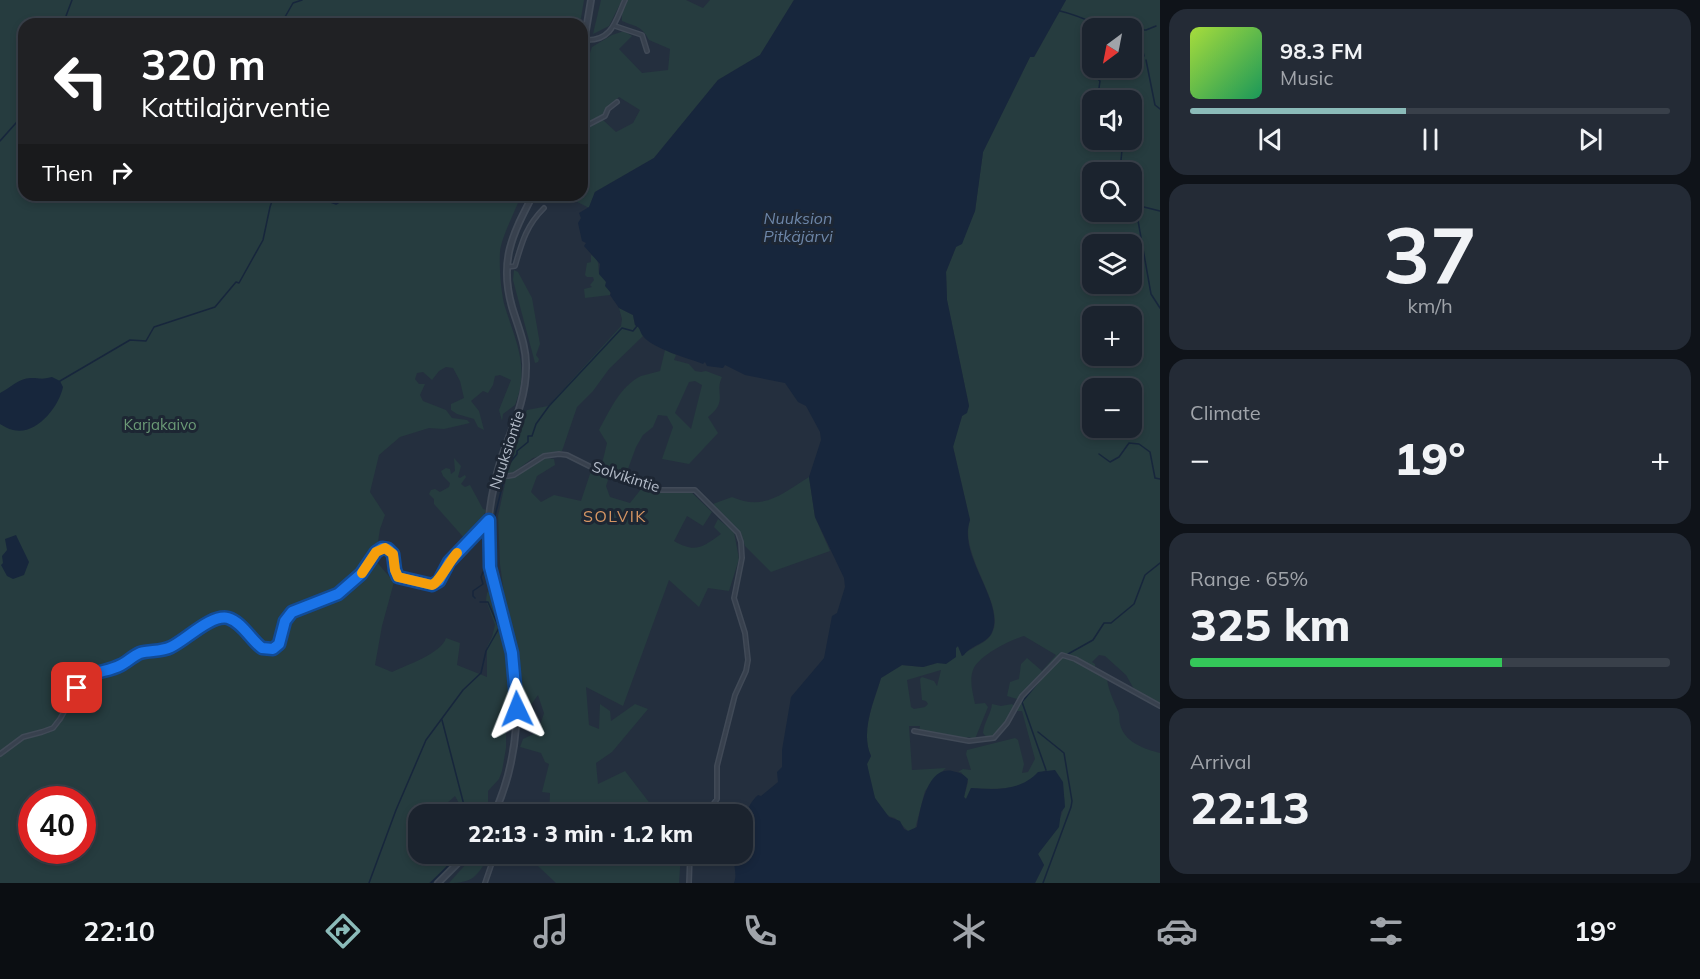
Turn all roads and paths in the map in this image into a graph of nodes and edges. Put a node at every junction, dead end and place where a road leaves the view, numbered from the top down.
1 (591, 0) edge
2 (625, 0) edge
3 (588, 24) edge
4 (615, 26) junction
5 (588, 40) edge
6 (647, 51) dead end
7 (617, 102) dead end
8 (588, 125) edge
9 (530, 201) edge
10 (544, 208) dead end
11 (506, 267) junction
12 (497, 474) junction
13 (489, 520) junction
14 (1160, 706) edge
15 (914, 731) dead end
16 (0, 754) edge
17 (498, 804) edge
18 (713, 804) edge
19 (457, 864) edge
20 (492, 864) edge
21 (690, 864) edge
22 (488, 876) junction
23 (438, 883) edge
24 (485, 883) edge
25 (492, 883) edge
26 (689, 883) edge

1 - 3 street
2 - 4 street
4 - 5 street
4 - 6 street
7 - 8 street
9 - 11 street, Nuuksiontie
10 - 11 street
11 - 12 street, Nuuksiontie
12 - 13 street, Nuuksiontie
12 - 18 street, Solvikintie
13 - 16 street
13 - 17 street, Nuuksiontie
14 - 15 street
19 - 23 street
20 - 22 street
21 - 26 street
22 - 24 street
22 - 25 street

